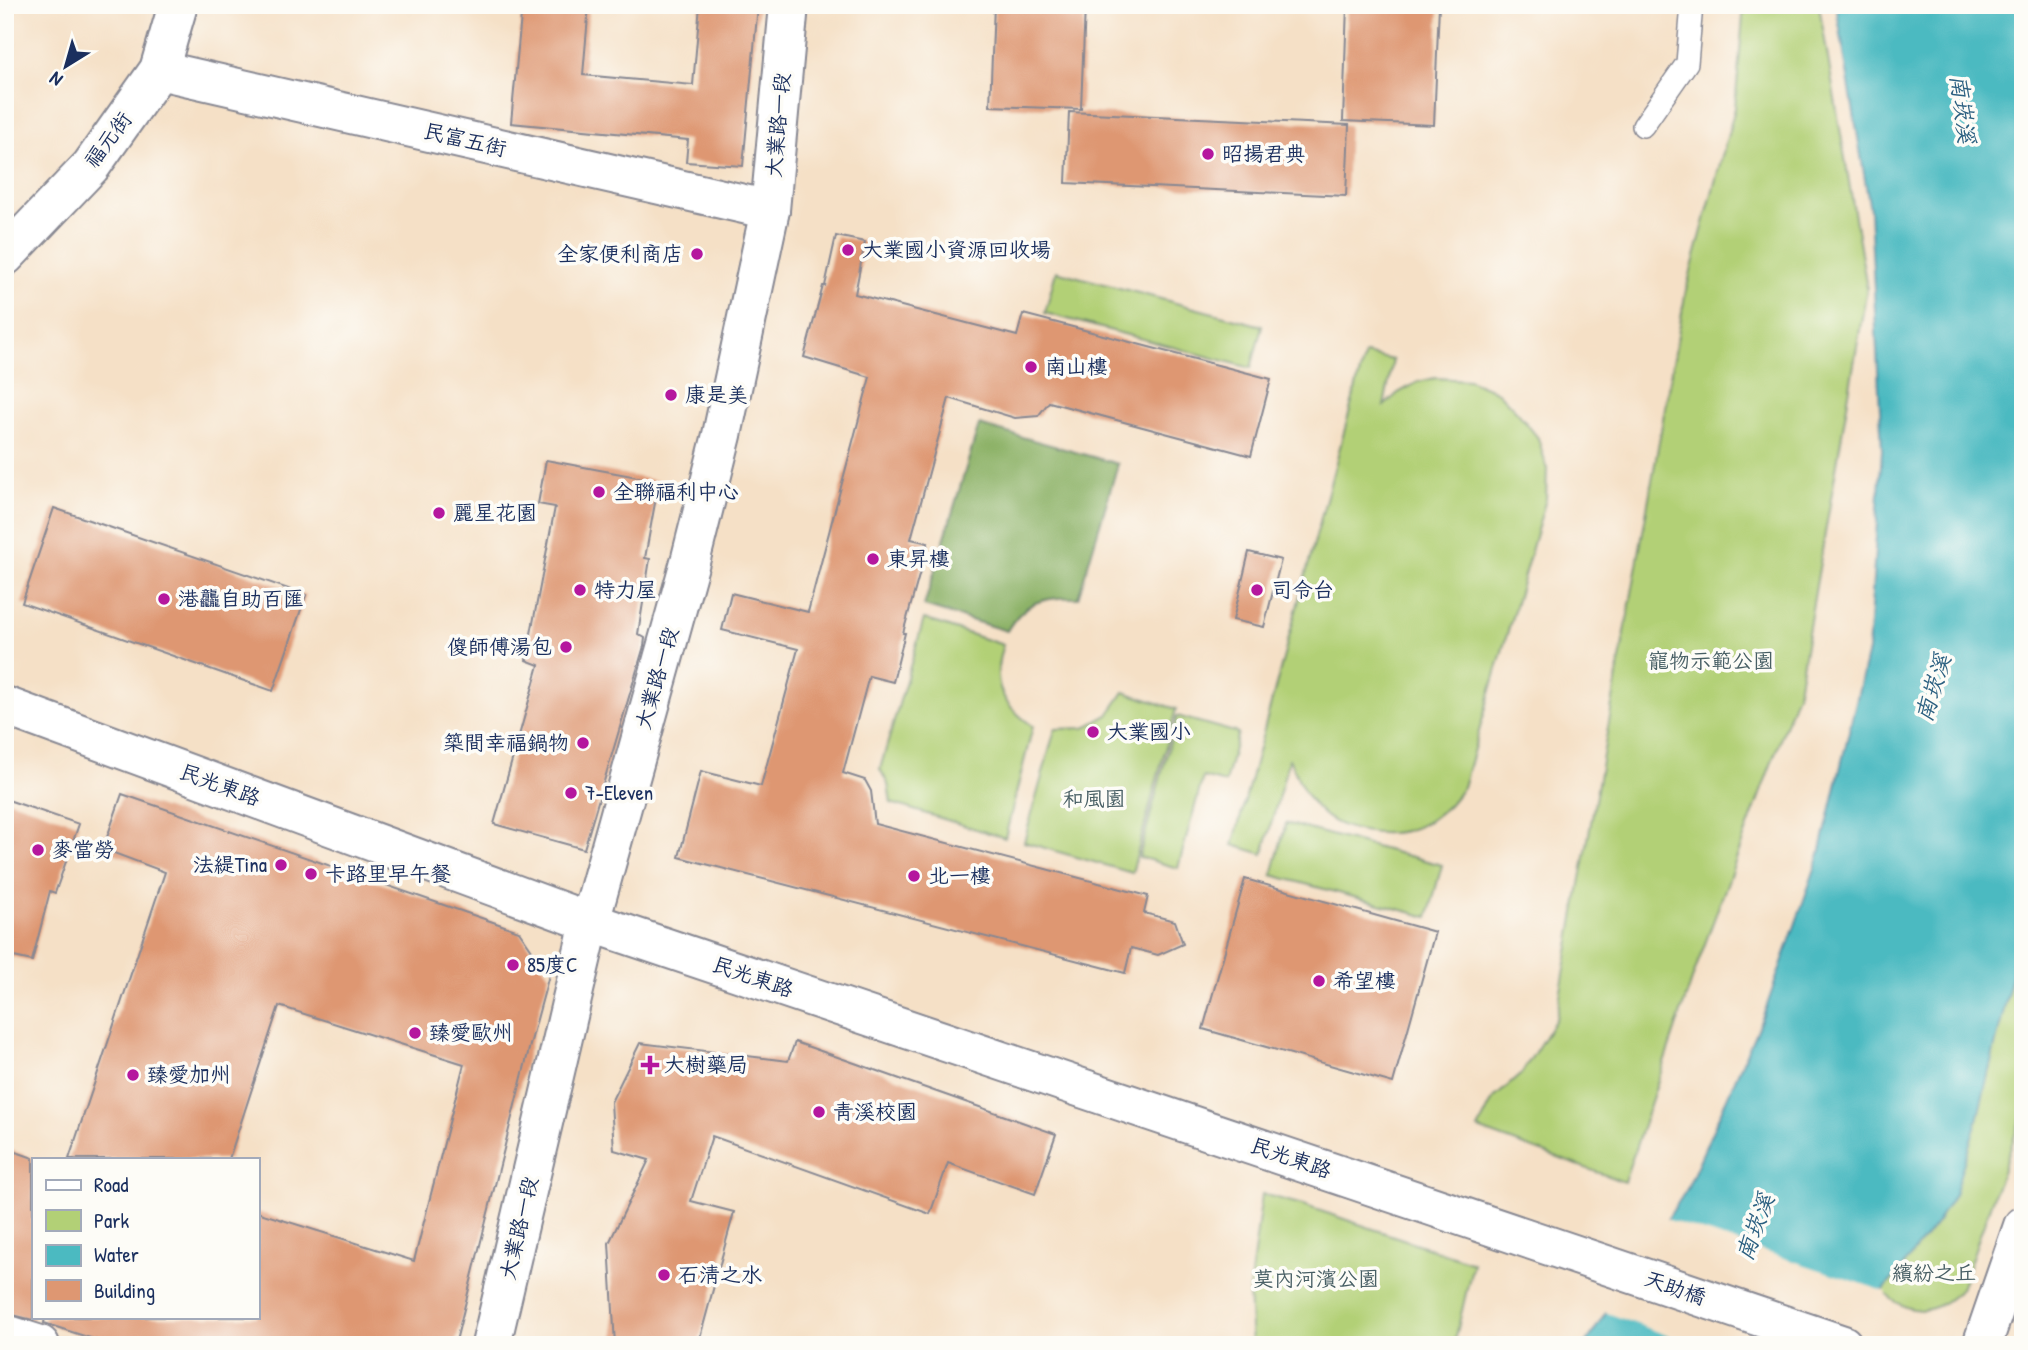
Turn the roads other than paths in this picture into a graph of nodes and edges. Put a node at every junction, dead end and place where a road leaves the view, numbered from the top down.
1 (178, 5) edge
2 (789, 5) edge
3 (1692, 5) edge
4 (159, 70) junction
5 (1643, 125) dead end
6 (770, 210) junction
7 (5, 256) edge
8 (5, 706) edge
9 (590, 922) junction
10 (2023, 1226) edge
11 (1507, 1231) joint
12 (5, 1334) edge
13 (40, 1345) edge
14 (491, 1345) edge
15 (1843, 1345) edge
16 (1982, 1345) edge

1 - 4 street, 福元街
2 - 6 street, 大業路一段
3 - 5 lane
4 - 6 street, 民富五街
4 - 7 street, 福元街
6 - 9 street, 大業路一段
8 - 9 street, 民光東路
9 - 11 street, 民光東路
9 - 14 street, 大業路一段
10 - 16 street
11 - 15 street, 天助橋
12 - 13 street

